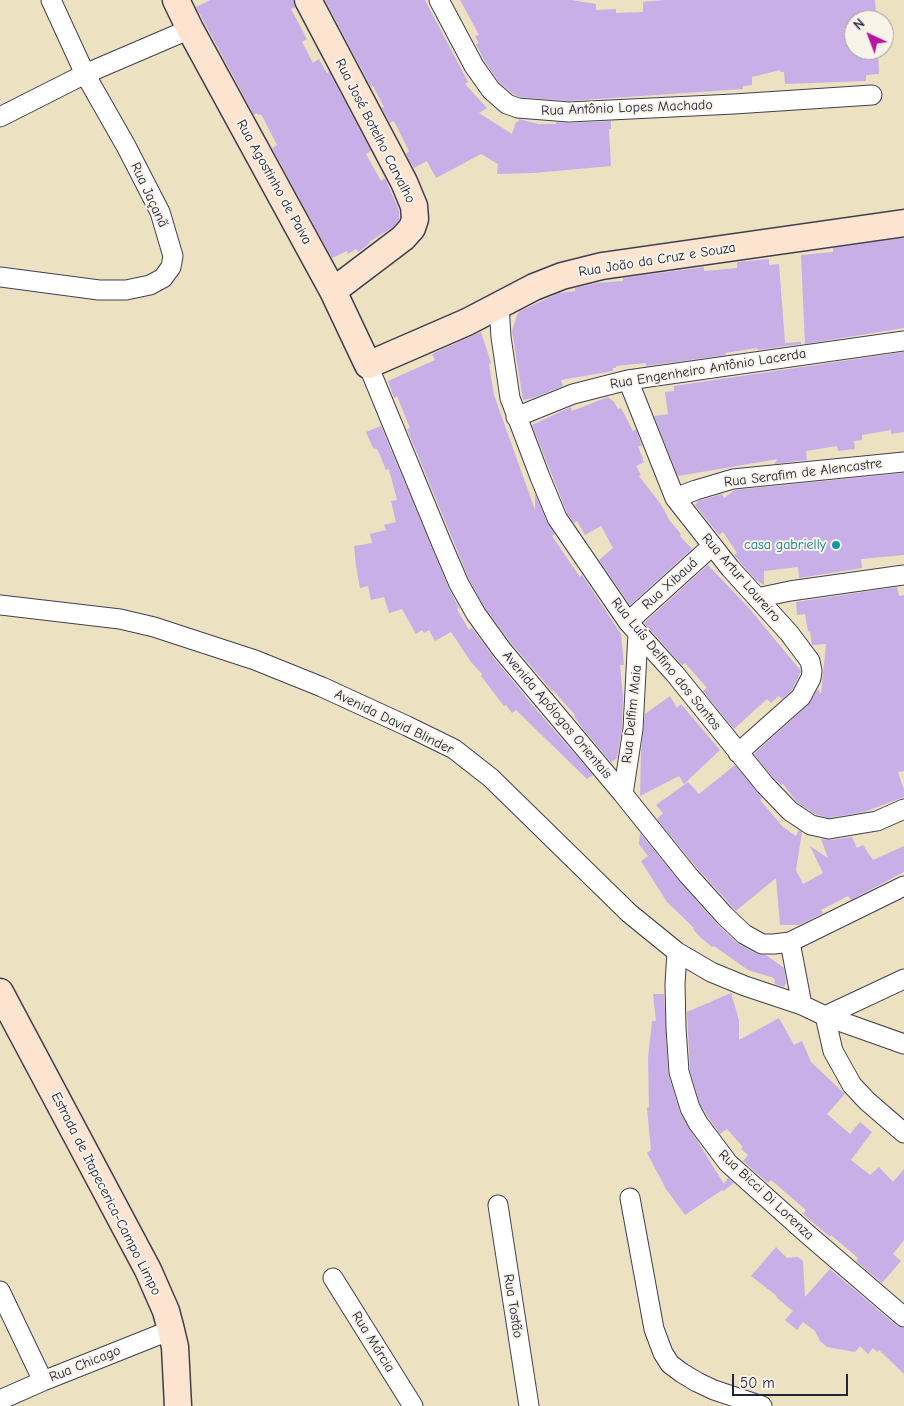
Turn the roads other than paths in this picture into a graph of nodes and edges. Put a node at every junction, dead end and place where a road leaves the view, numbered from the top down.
1 (51, 0) edge
2 (176, 0) edge
3 (308, 0) edge
4 (439, 0) edge
5 (190, 29) junction
6 (92, 71) junction
7 (872, 95) dead end
8 (0, 117) edge
9 (904, 223) edge
10 (0, 277) edge
11 (334, 291) junction
12 (499, 305) junction
13 (904, 341) edge
14 (368, 365) junction
15 (628, 380) junction
16 (516, 417) junction
17 (904, 462) edge
18 (675, 498) junction
19 (712, 546) junction
20 (904, 575) edge
21 (757, 598) junction
22 (0, 605) edge
23 (633, 628) junction
24 (738, 752) junction
25 (623, 794) junction
26 (904, 809) edge
27 (904, 886) edge
28 (790, 942) junction
29 (677, 952) junction
30 (904, 979) edge
31 (3, 1004) edge
32 (802, 1005) junction
33 (825, 1016) junction
34 (904, 1044) edge
35 (904, 1133) edge
36 (630, 1198) dead end
37 (498, 1205) dead end
38 (333, 1278) dead end
39 (0, 1291) edge
40 (904, 1316) edge
41 (171, 1330) junction
42 (43, 1381) junction
43 (0, 1400) edge
44 (178, 1406) edge
45 (413, 1406) edge
46 (529, 1406) edge
47 (762, 1406) edge

1 - 6 street, Rua Jaçanã
2 - 5 main road, Rua Agostinho de Paiva
3 - 11 main road, Rua José Botelho Carvalho
4 - 7 street, Rua Antônio Lopes Machado
5 - 6 street
5 - 11 main road, Rua Agostinho de Paiva
6 - 8 street
6 - 10 street, Rua Jaçanã
9 - 12 main road, Rua João da Cruz e Souza
11 - 14 main road, Rua Agostinho de Paiva
12 - 14 main road, Rua João da Cruz e Souza
12 - 16 street, Rua Luís Delfino dos Santos
13 - 15 street, Rua Engenheiro Antônio Lacerda
14 - 25 street, Avenida Apólogos Orientais
15 - 16 street, Rua Engenheiro Antônio Lacerda
15 - 18 street, Rua Artur Loureiro
16 - 23 street, Rua Luís Delfino dos Santos
17 - 18 street, Rua Serafim de Alencastre
18 - 19 street, Rua Artur Loureiro
19 - 21 street, Rua Artur Loureiro
19 - 23 street, Rua Xibauá
20 - 21 street
21 - 24 street, Rua Artur Loureiro
22 - 29 street, Avenida David Blinder
23 - 24 street, Rua Luís Delfino dos Santos
23 - 25 street, Rua Delfim Maia
24 - 26 street, Rua Luís Delfino dos Santos
25 - 28 street, Avenida Apólogos Orientais
27 - 28 street
28 - 32 street
29 - 32 street, Avenida David Blinder
29 - 40 street, Rua Bicci Di Lorenza
30 - 33 street
31 - 41 main road, Estrada de Itapecerica-Campo Limpo
32 - 33 street, Avenida David Blinder
33 - 34 street, Avenida David Blinder
33 - 35 street
36 - 47 street
37 - 46 street, Rua Tostão
38 - 45 street, Rua Márcia
39 - 42 street
41 - 42 street, Rua Chicago
41 - 44 main road, Estrada de Itapecerica-Campo Limpo
42 - 43 street, Rua Chicago

